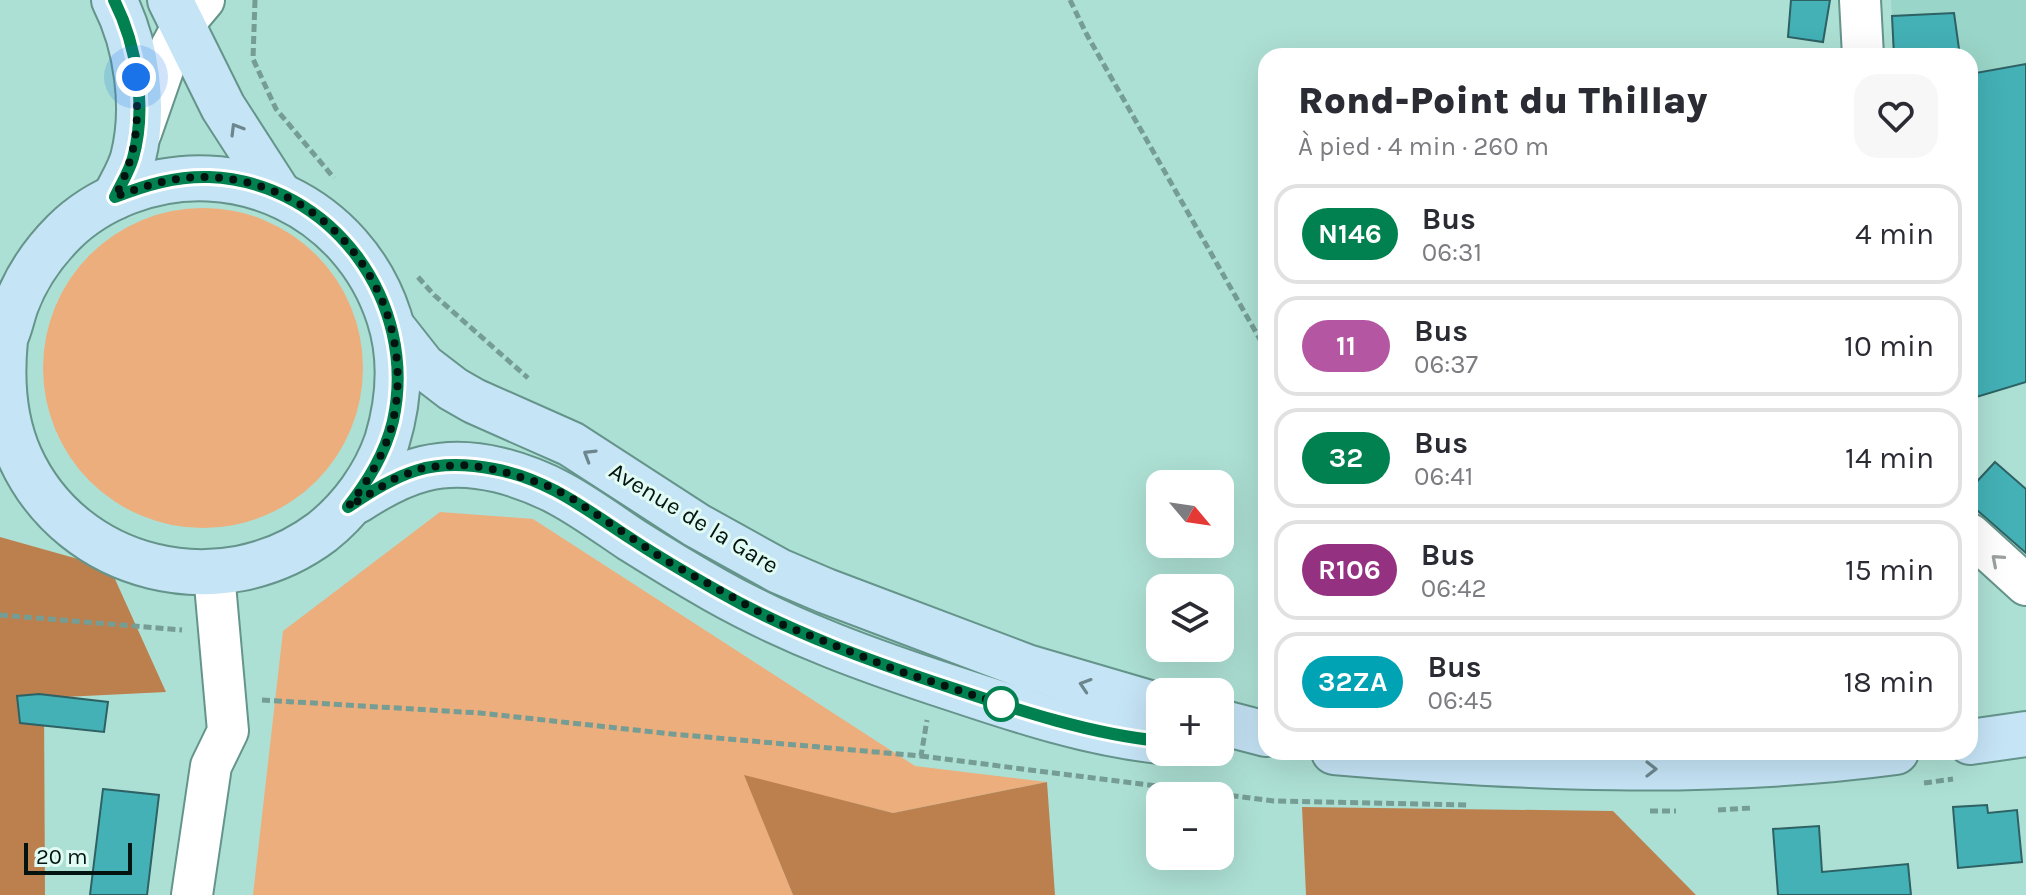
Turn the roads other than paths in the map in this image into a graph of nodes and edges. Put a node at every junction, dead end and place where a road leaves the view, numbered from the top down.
1 (114, 0) edge
2 (1860, 0) edge
3 (185, 8) edge
4 (1863, 48) edge
5 (133, 156) junction
6 (279, 194) junction
7 (115, 197) junction
8 (393, 328) junction
9 (3, 343) edge
10 (0, 494) edge
11 (43, 496) junction
12 (348, 507) junction
13 (1978, 541) edge
14 (214, 573) junction
15 (2026, 585) edge
16 (1146, 702) edge
17 (2026, 725) edge
18 (1234, 726) edge
19 (1978, 726) edge
20 (1258, 732) edge
21 (2026, 734) edge
22 (1146, 738) edge
23 (1978, 741) edge
24 (1234, 747) edge
25 (1258, 748) edge
26 (1454, 760) edge
27 (1809, 760) edge
28 (192, 895) edge

1 - 5 main road
2 - 4 street
3 - 5 street
6 -> 3 main road
5 - 7 main road
6 - 7 main road
6 - 8 main road
7 - 9 main road
8 - 12 main road
16 -> 8 main road, Avenue de la Gare
9 - 11 main road
10 - 11 main road
11 - 14 main road
12 - 14 main road
12 - 22 main road, Avenue de la Gare
15 -> 13 street
14 - 28 street
17 - 19 main road
18 - 20 main road
21 - 23 main road
24 - 25 main road
26 -> 27 main road

